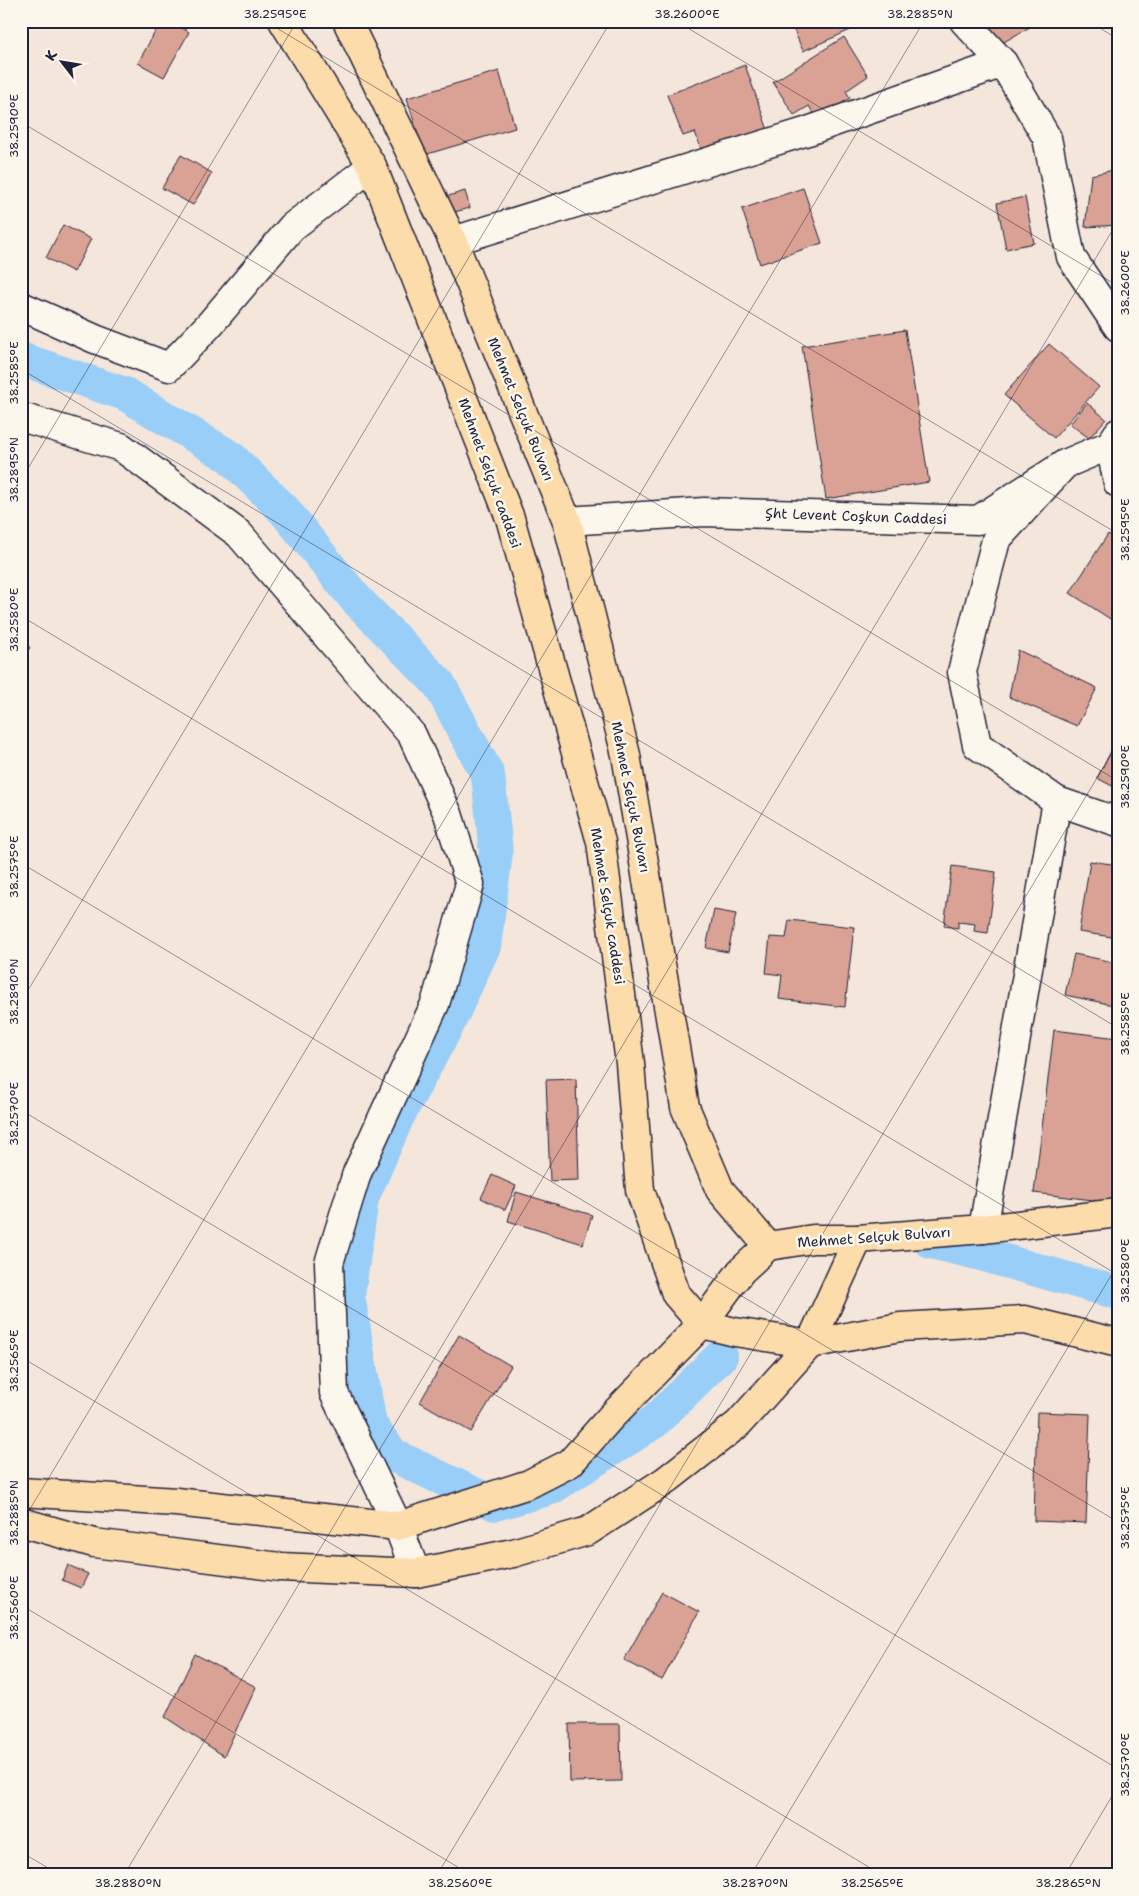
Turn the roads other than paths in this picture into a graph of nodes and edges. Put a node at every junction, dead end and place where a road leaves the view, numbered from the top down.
1 (283, 21) edge
2 (347, 21) edge
3 (964, 21) edge
4 (1003, 63) junction
5 (372, 166) junction
6 (453, 241) junction
7 (21, 306) edge
8 (1118, 327) edge
9 (21, 417) edge
10 (1114, 439) edge
11 (1065, 464) junction
12 (1118, 483) edge
13 (567, 521) junction
14 (1057, 801) junction
15 (1118, 822) edge
16 (1118, 1213) edge
17 (983, 1229) junction
18 (858, 1239) junction
19 (768, 1246) junction
20 (702, 1324) junction
21 (1118, 1343) edge
22 (810, 1344) junction
23 (21, 1492) edge
24 (21, 1522) edge
25 (398, 1526) junction
26 (416, 1573) junction

1 - 5 main road, Mehmet Selçuk caddesi
2 - 6 main road, Mehmet Selçuk Bulvarı
3 - 4 street
4 - 6 street
4 - 8 street
5 - 7 street
5 - 20 main road, Mehmet Selçuk caddesi
6 - 13 main road, Mehmet Selçuk Bulvarı
9 - 25 street
10 - 11 street, Şht Levent Coşkun Caddesi
10 - 12 street
11 - 13 street, Şht Levent Coşkun Caddesi
11 - 14 street
13 - 19 main road, Mehmet Selçuk Bulvarı
14 - 15 street
14 - 17 street
16 - 17 main road, Mehmet Selçuk Bulvarı
17 - 18 main road, Mehmet Selçuk Bulvarı
18 - 19 main road, Mehmet Selçuk Bulvarı
18 - 22 main road
19 - 20 main road
20 - 22 main road
20 - 25 main road
21 - 22 main road
22 - 26 main road
23 - 25 main road
24 - 26 main road
25 - 26 street

